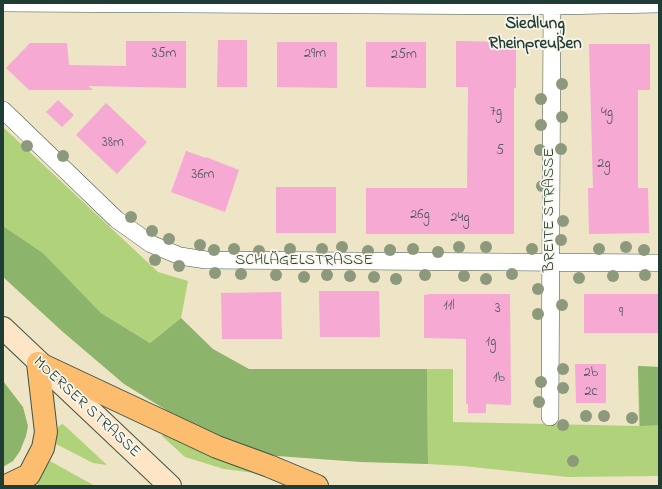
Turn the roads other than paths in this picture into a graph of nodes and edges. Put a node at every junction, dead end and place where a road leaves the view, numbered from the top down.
1 (3, 4) edge
2 (552, 4) edge
3 (659, 4) edge
4 (3, 110) edge
5 (550, 262) junction
6 (659, 263) edge
7 (3, 328) edge
8 (38, 363) junction
9 (550, 417) dead end
10 (6, 486) edge
11 (170, 486) edge
12 (317, 486) edge

1 - 2 street
2 - 3 street
2 - 5 street, BREITE STRASSE
4 - 5 street, SCHLÄGELSTRASSE
5 - 6 street, SCHLÄGELSTRASSE
5 - 9 street, BREITE STRASSE
7 - 8 main road, MOERSER STRASSE
8 - 10 main road
8 - 11 main road, MOERSER STRASSE
8 - 12 main road

